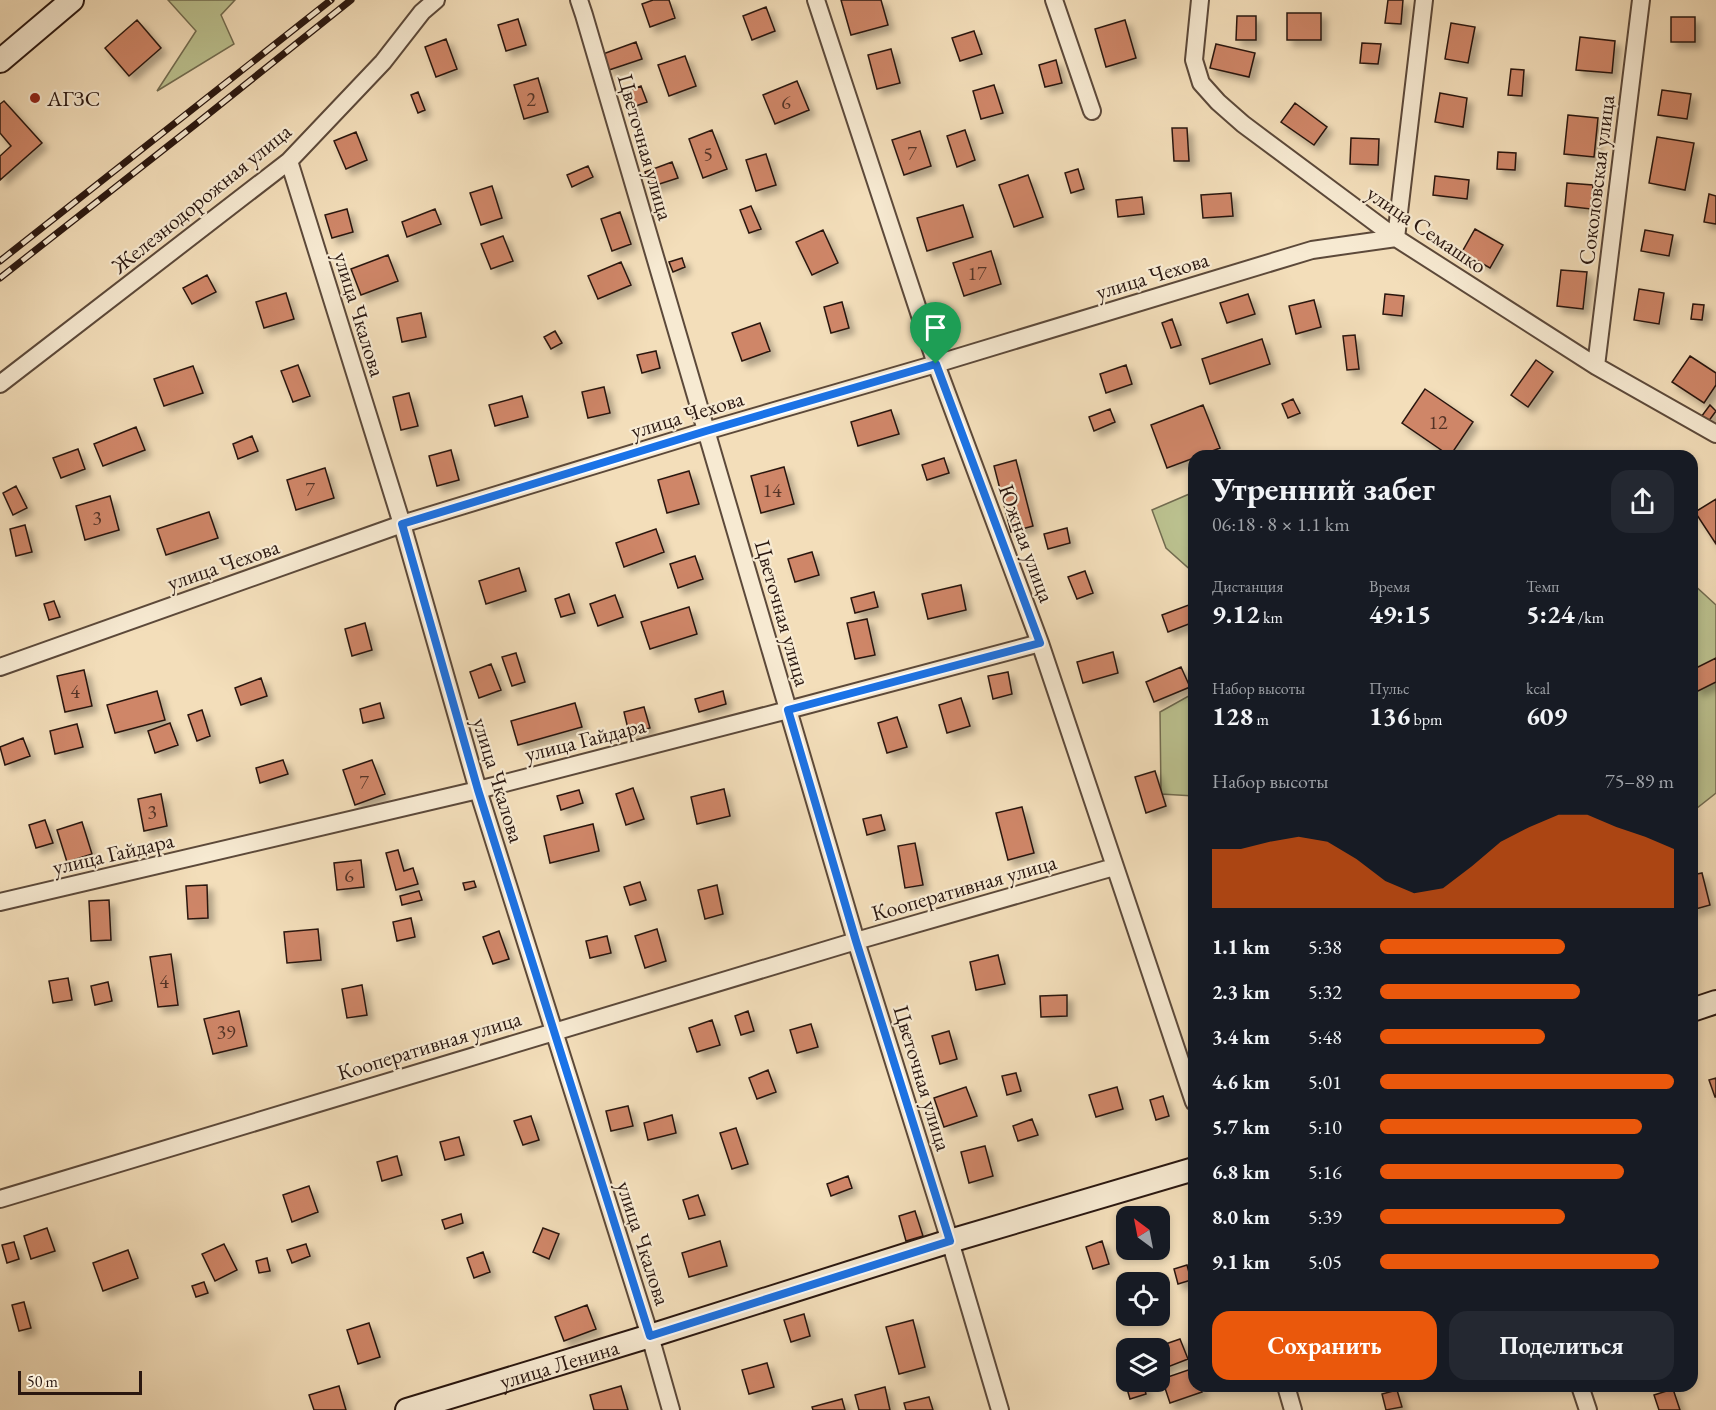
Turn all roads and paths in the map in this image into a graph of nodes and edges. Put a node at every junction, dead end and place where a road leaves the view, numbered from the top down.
1 (436, 0) edge
2 (579, 0) edge
3 (816, 0) edge
4 (1054, 0) edge
5 (1200, 0) edge
6 (1424, 0) edge
7 (1641, 0) edge
8 (67, 2) edge
9 (0, 61) edge
10 (1092, 111) dead end
11 (289, 161) junction
12 (1396, 238) junction
13 (936, 364) junction
14 (1596, 366) junction
15 (0, 384) edge
16 (706, 431) junction
17 (1716, 434) edge
18 (402, 524) junction
19 (1040, 643) junction
20 (0, 667) edge
21 (788, 710) junction
22 (478, 790) junction
23 (1114, 867) junction
24 (0, 903) edge
25 (856, 941) junction
26 (1716, 1002) edge
27 (1698, 1008) edge
28 (553, 1031) junction
29 (1188, 1084) edge
30 (1188, 1171) edge
31 (0, 1199) edge
32 (950, 1241) junction
33 (650, 1336) junction
34 (1288, 1392) edge
35 (1582, 1392) edge
36 (407, 1410) edge
37 (671, 1410) edge
38 (1000, 1410) edge
39 (1293, 1410) edge
40 (1588, 1410) edge

1 - 11 street, Железнодорожная улица
2 - 16 street, Цветочная улица
3 - 13 street, Южная улица
4 - 10 street
5 - 12 street, улица Семашко
6 - 12 street
7 - 14 street, Соколовская улица
8 - 9 street
11 - 15 street, Железнодорожная улица
11 - 18 street, улица Чкалова
12 - 13 street, улица Чехова
12 - 14 street, улица Семашко
13 - 16 street, улица Чехова
13 - 19 street, Южная улица
14 - 17 street, улица Семашко
16 - 18 street, улица Чехова
16 - 21 street, Цветочная улица
18 - 20 street, улица Чехова
18 - 22 street, улица Чкалова
19 - 21 street, улица Гайдара
19 - 23 street, Южная улица
21 - 22 street, улица Гайдара
21 - 25 street, Цветочная улица
22 - 24 street, улица Гайдара
22 - 28 street, улица Чкалова
23 - 25 street, Кооперативная улица
23 - 29 street, Южная улица
25 - 28 street, Кооперативная улица
25 - 32 street, Цветочная улица
26 - 27 street
28 - 31 street, Кооперативная улица
28 - 33 street, улица Чкалова
30 - 32 street, улица Ленина
32 - 33 street, улица Ленина
32 - 38 street, Цветочная улица
33 - 36 street, улица Ленина
33 - 37 street, улица Чкалова
34 - 39 street
35 - 40 street

